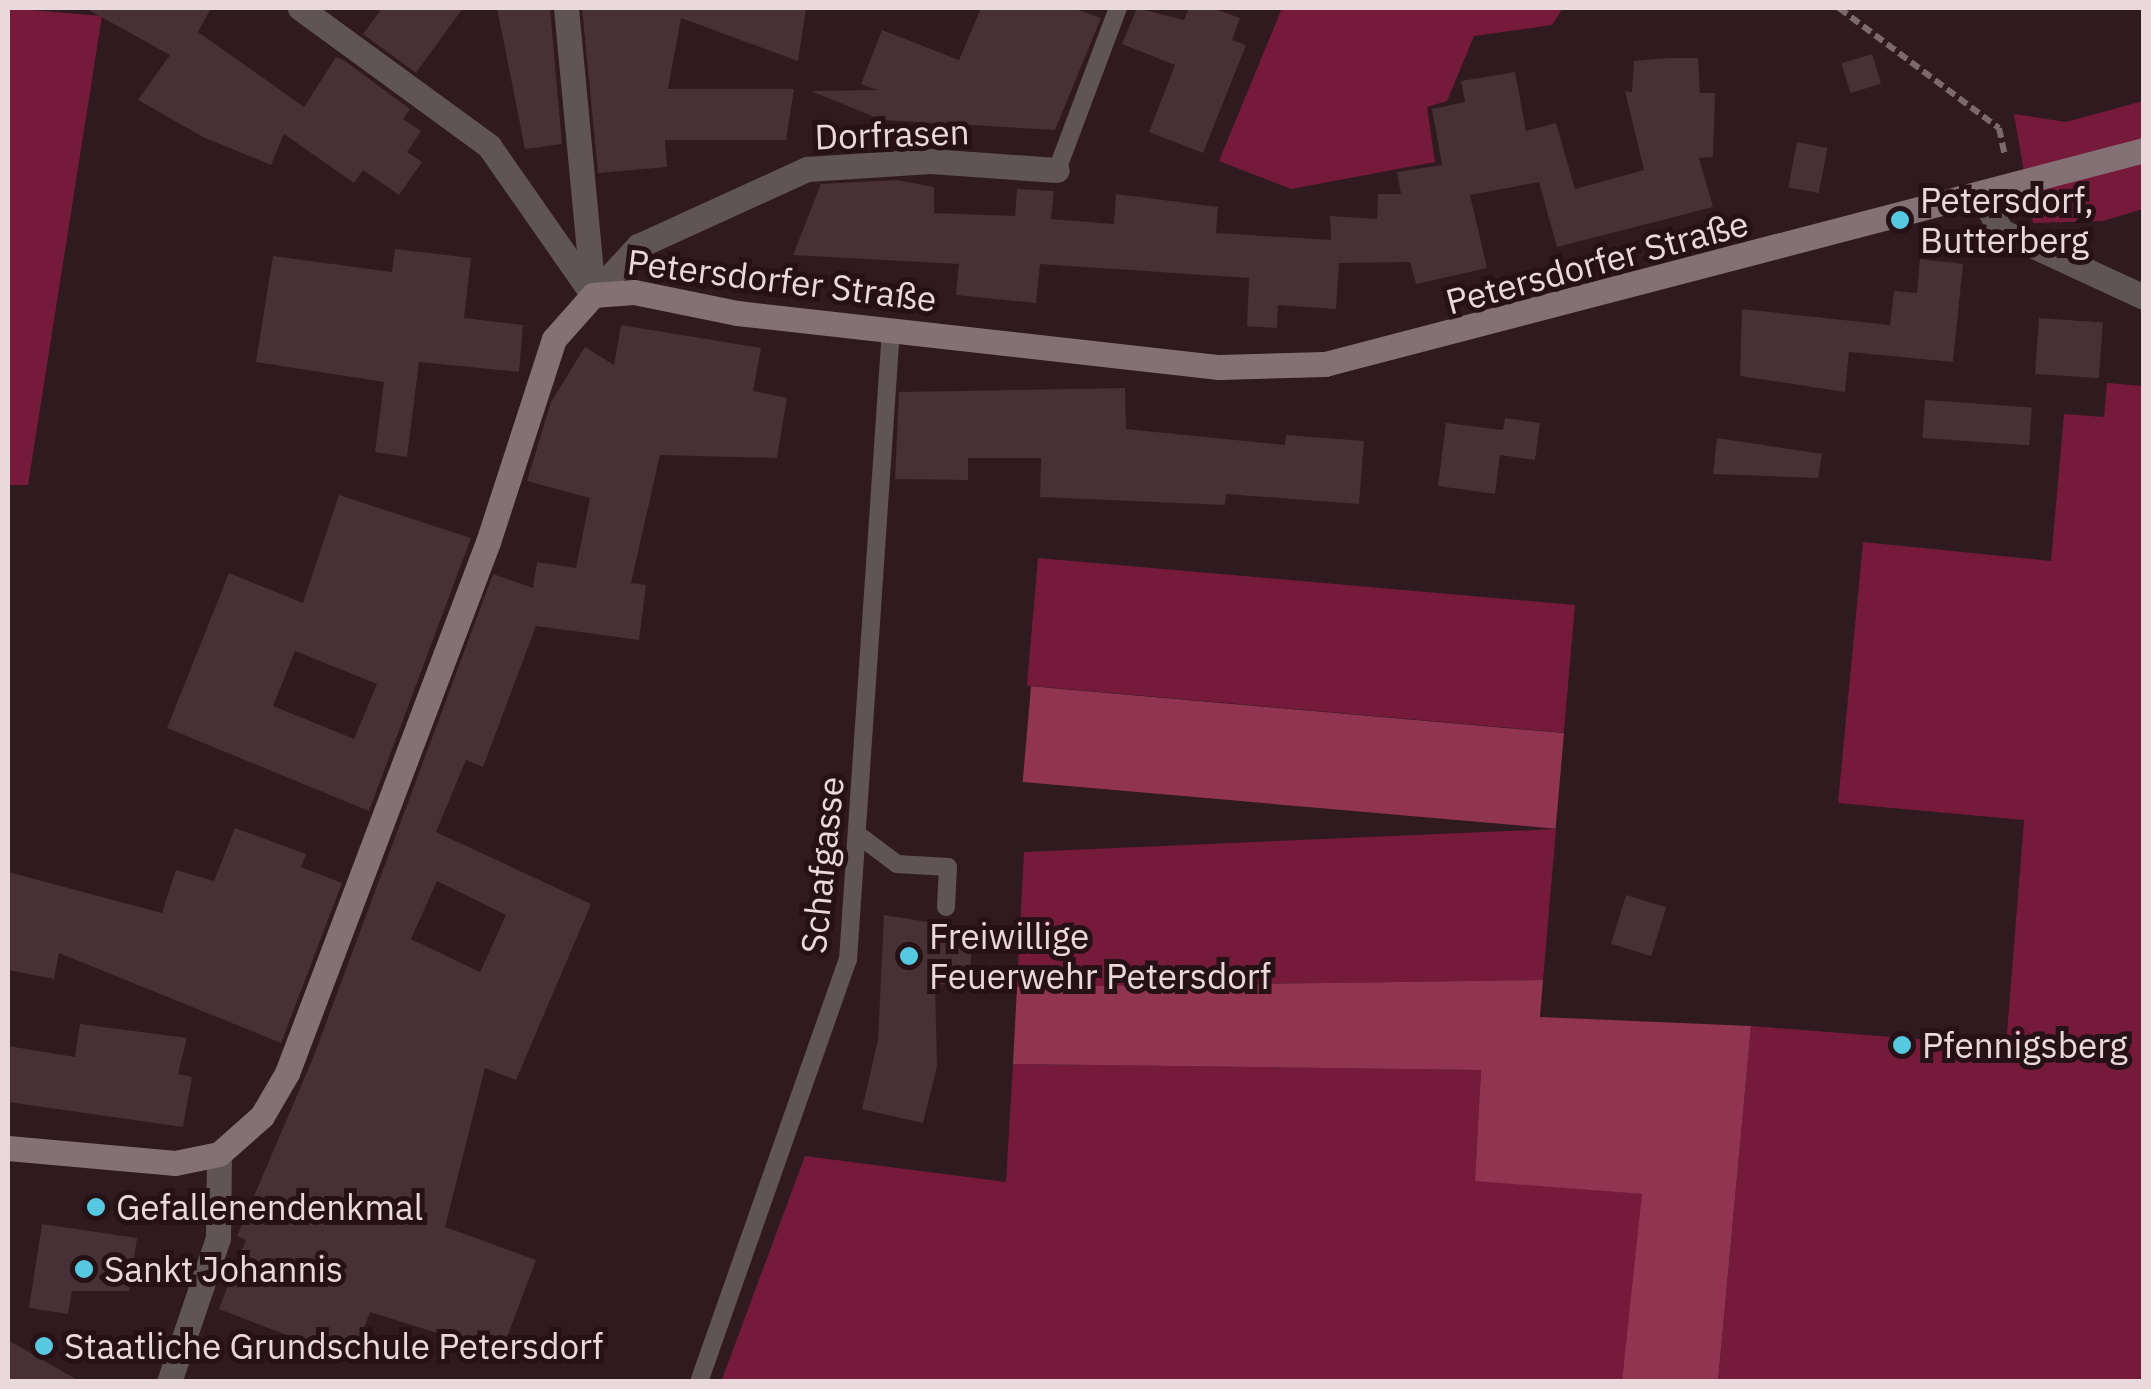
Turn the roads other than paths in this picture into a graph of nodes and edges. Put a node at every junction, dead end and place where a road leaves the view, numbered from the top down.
1 (300, 8) edge
2 (566, 8) edge
3 (1118, 8) edge
4 (2144, 150) edge
5 (1058, 170) joint
6 (1981, 196) junction
7 (593, 294) junction
8 (2144, 298) edge
9 (891, 330) junction
10 (861, 837) junction
11 (946, 907) dead end
12 (8, 1148) edge
13 (219, 1154) junction
14 (169, 1382) edge
15 (699, 1382) edge

1 - 7 street
2 - 7 street
3 - 5 lane, Dorfrasen
4 - 6 main road, Petersdorfer Straße
5 - 7 street, Dorfrasen
6 - 8 street
6 - 9 main road, Petersdorfer Straße
7 - 9 main road, Petersdorfer Straße
7 - 13 main road, Petersdorfer Straße
9 - 10 lane, Schafgasse
10 - 11 lane
10 - 15 lane, Schafgasse
12 - 13 main road
13 - 14 street

